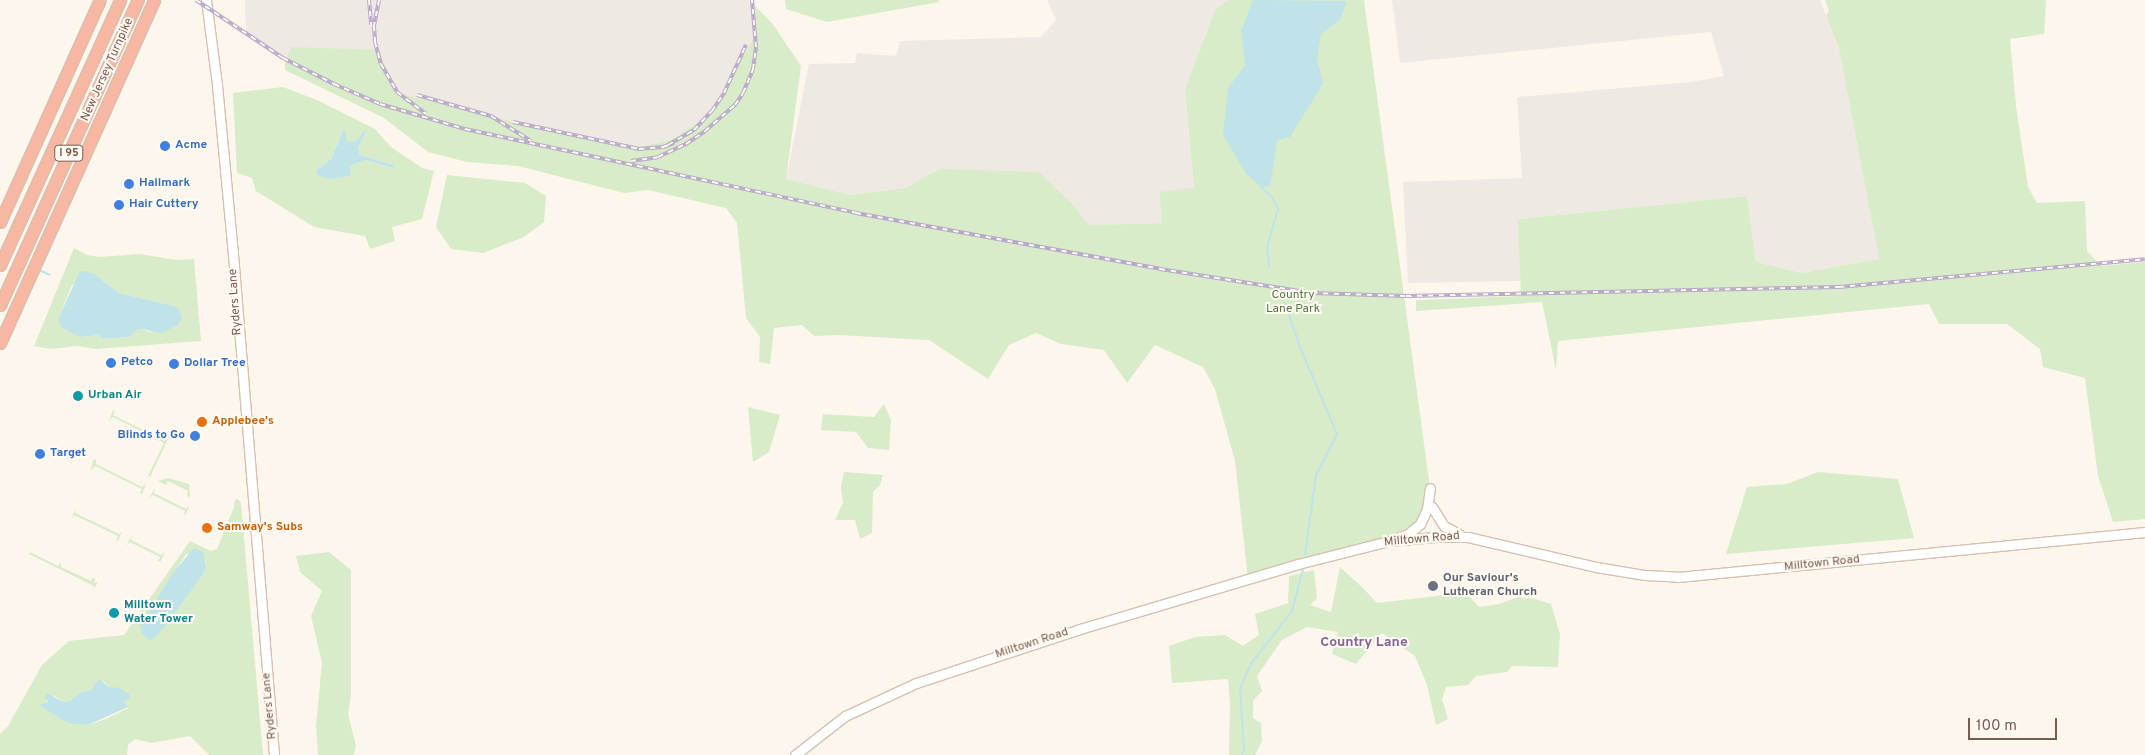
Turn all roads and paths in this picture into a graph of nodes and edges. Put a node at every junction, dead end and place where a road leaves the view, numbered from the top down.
1 (100, 0) edge
2 (120, 0) edge
3 (138, 0) edge
4 (154, 0) edge
5 (206, 0) edge
6 (0, 222) edge
7 (0, 265) edge
8 (0, 305) edge
9 (0, 343) edge
10 (1430, 488) dead end
11 (1432, 507) dead end
12 (2145, 532) edge
13 (1468, 537) junction
14 (1389, 542) junction
15 (274, 755) edge
16 (795, 755) edge

1 - 6 highway, I 95
2 - 7 highway, New Jersey Turnpike / I 95
3 - 8 highway, New Jersey Turnpike / I 95
4 - 9 highway, New Jersey Turnpike / I 95
5 - 15 street, Ryders Lane
10 - 14 street
11 - 13 street
12 - 13 street, Milltown Road
13 - 14 street, Milltown Road
14 - 16 street, Milltown Road

